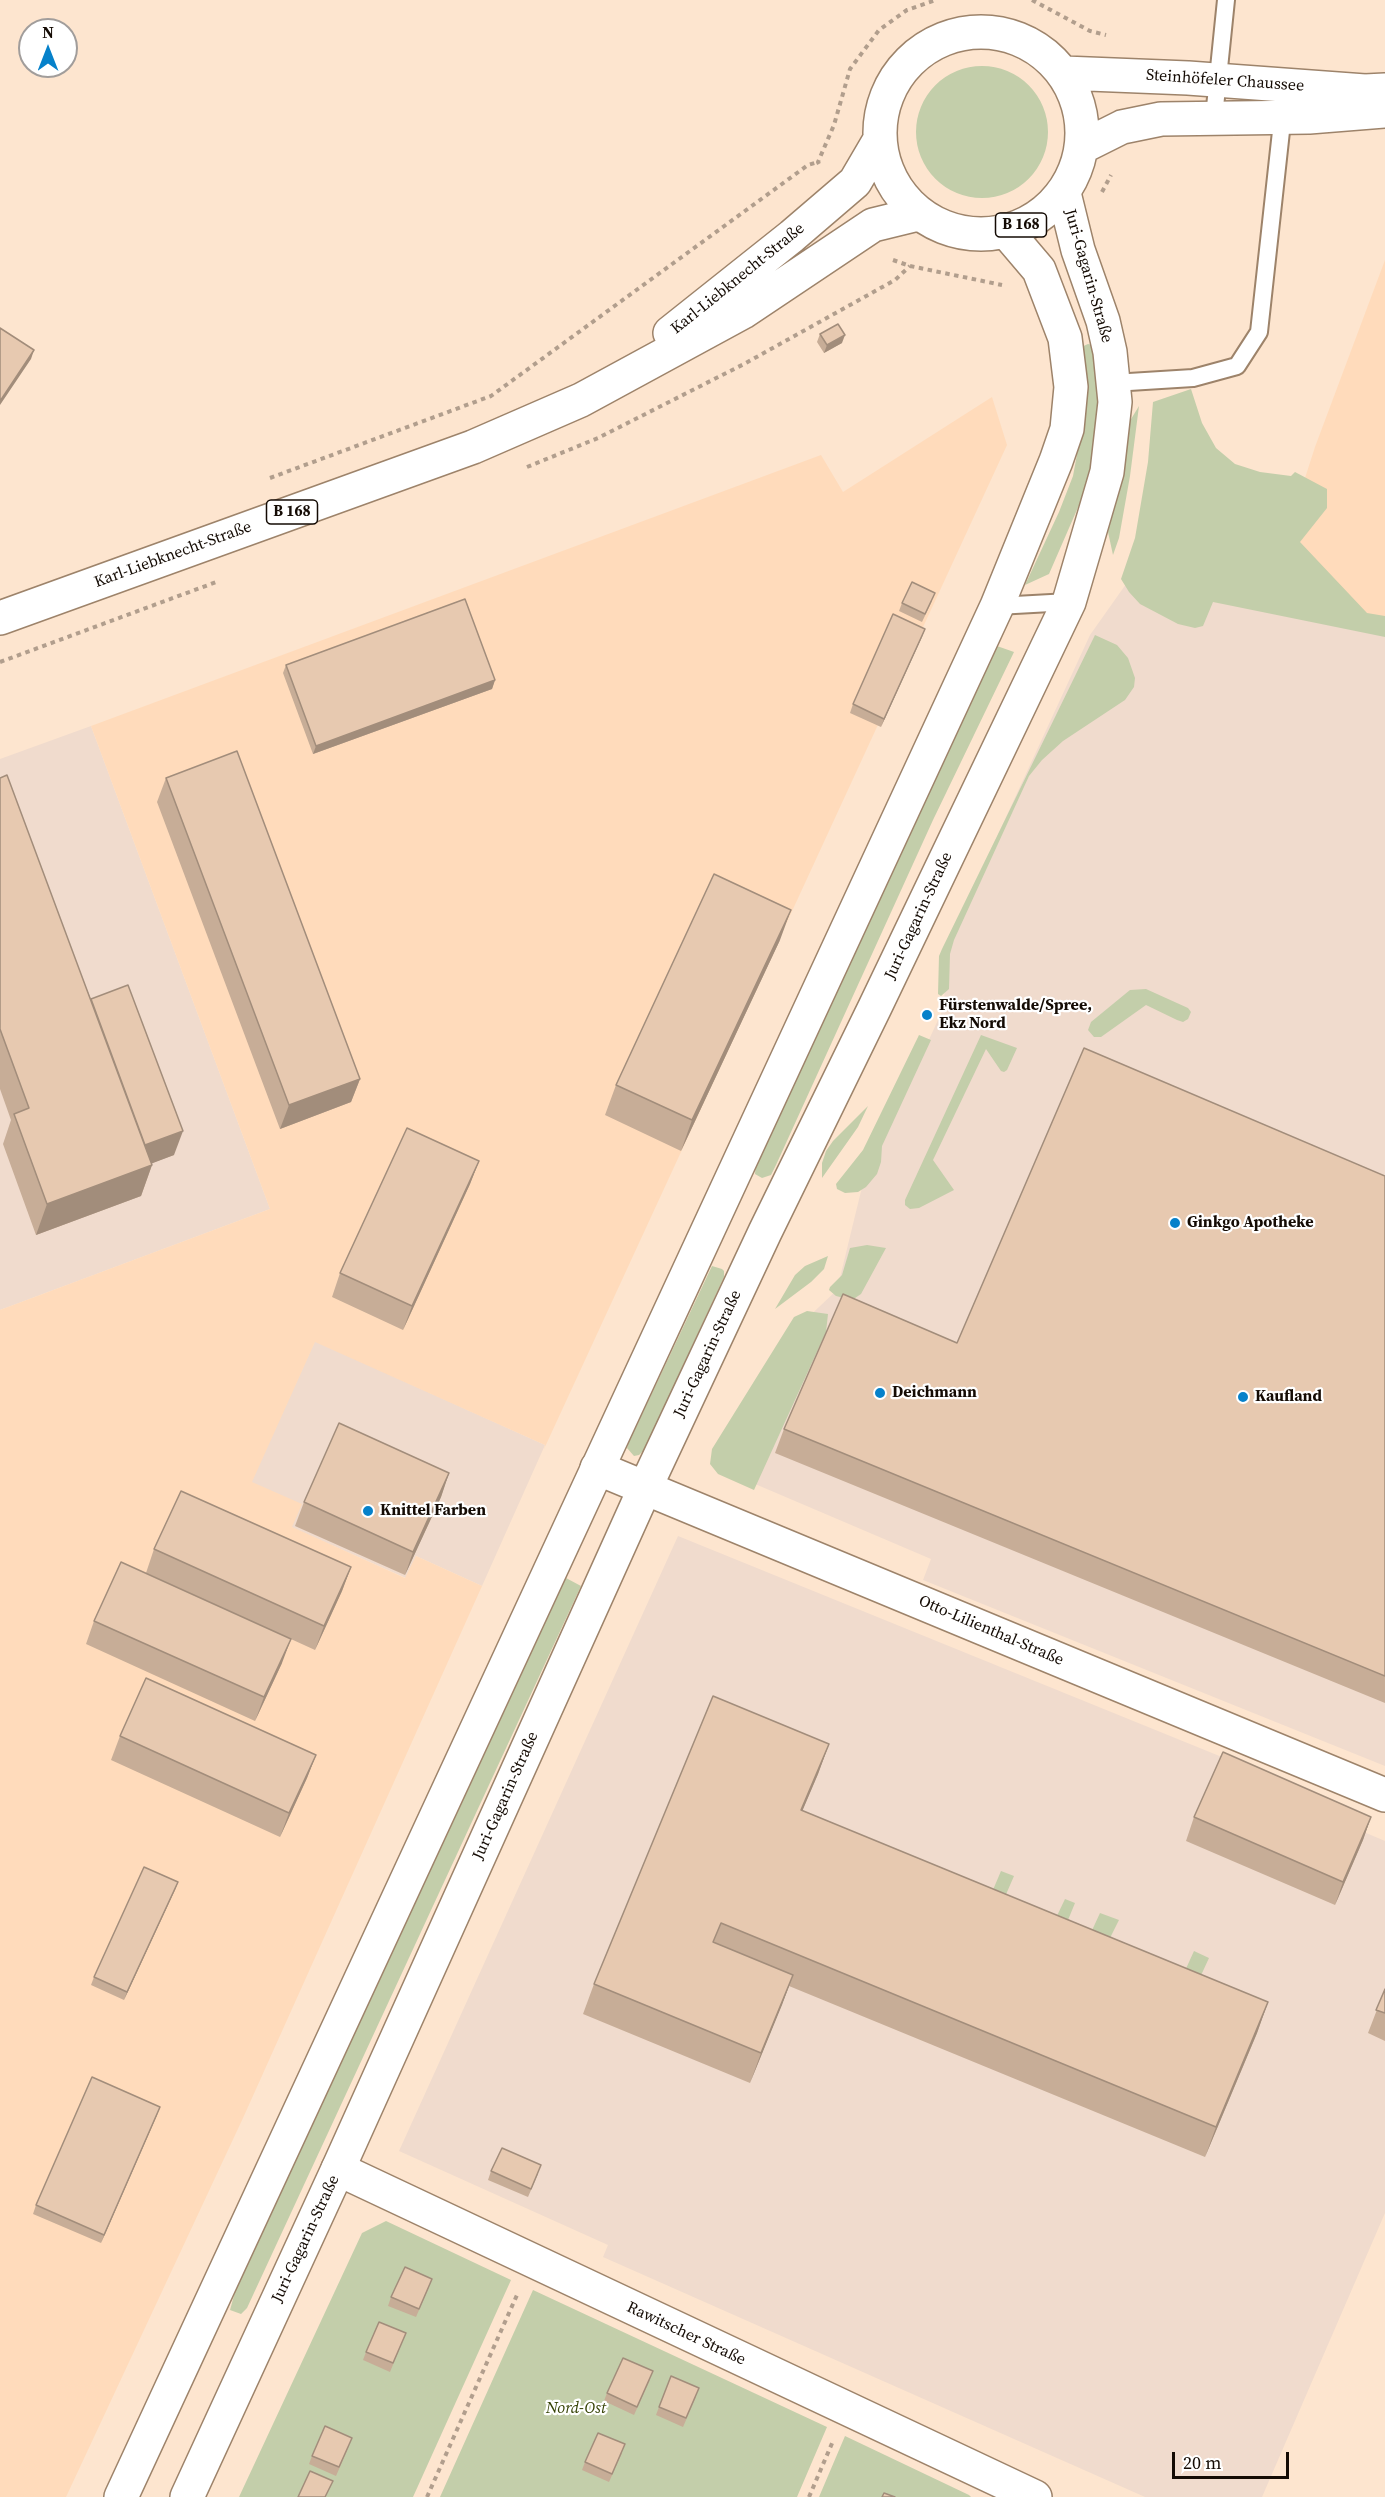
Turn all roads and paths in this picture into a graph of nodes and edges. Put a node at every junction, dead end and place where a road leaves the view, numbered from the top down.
1 (936, 0) edge
2 (1032, 0) edge
3 (1226, 0) edge
4 (1110, 36) dead end
5 (1064, 73) junction
6 (1217, 80) junction
7 (1286, 85) junction
8 (1385, 90) edge
9 (1385, 111) edge
10 (1214, 117) junction
11 (1282, 117) junction
12 (879, 141) junction
13 (1082, 147) junction
14 (818, 162) junction
15 (1064, 193) junction
16 (840, 195) junction
17 (918, 214) junction
18 (1005, 230) junction
19 (866, 231) junction
20 (1012, 288) dead end
21 (1113, 383) junction
22 (581, 400) junction
23 (266, 479) dead end
24 (1069, 602) junction
25 (997, 606) junction
26 (0, 618) edge
27 (597, 1468) junction
28 (645, 1488) junction
29 (1385, 1795) edge
30 (339, 2169) junction
31 (532, 2261) junction
32 (846, 2410) junction
33 (121, 2497) edge
34 (187, 2497) edge
35 (427, 2497) edge
36 (809, 2497) edge
37 (1035, 2497) edge

1 - 14 path
2 - 4 path
3 - 6 lane
5 - 6 street, Steinhöfeler Chaussee
5 - 12 street, B 168
5 - 13 street, B 168
6 - 7 street, Steinhöfeler Chaussee
6 - 10 lane
7 - 8 street, Steinhöfeler Chaussee
7 - 11 lane
9 - 11 street, Steinhöfeler Chaussee
10 - 11 street, Steinhöfeler Chaussee
10 - 13 street, Steinhöfeler Chaussee
11 - 21 lane
12 - 16 street, Karl-Liebknecht-Straße / B 168
12 - 17 street, B 168
13 - 15 street, B 168
14 - 16 path
14 - 23 path
15 - 18 street, B 168
15 - 21 street, Juri-Gagarin-Straße
16 - 22 street, Karl-Liebknecht-Straße / B 168
17 - 18 street, B 168
17 - 19 street, Karl-Liebknecht-Straße / B 168
18 - 25 street
19 - 20 path
19 - 22 street, Karl-Liebknecht-Straße / B 168
21 - 24 street, Juri-Gagarin-Straße
22 - 26 street, Karl-Liebknecht-Straße / B 168
24 - 25 lane
24 - 28 street, Juri-Gagarin-Straße
25 - 27 street
27 - 28 street, Otto-Lilienthal-Straße
27 - 33 street
28 - 29 street, Otto-Lilienthal-Straße
28 - 30 street, Juri-Gagarin-Straße
30 - 31 street, Rawitscher Straße
30 - 34 street, Juri-Gagarin-Straße
31 - 32 street, Rawitscher Straße
31 - 35 path
32 - 36 path
32 - 37 street, Rawitscher Straße

